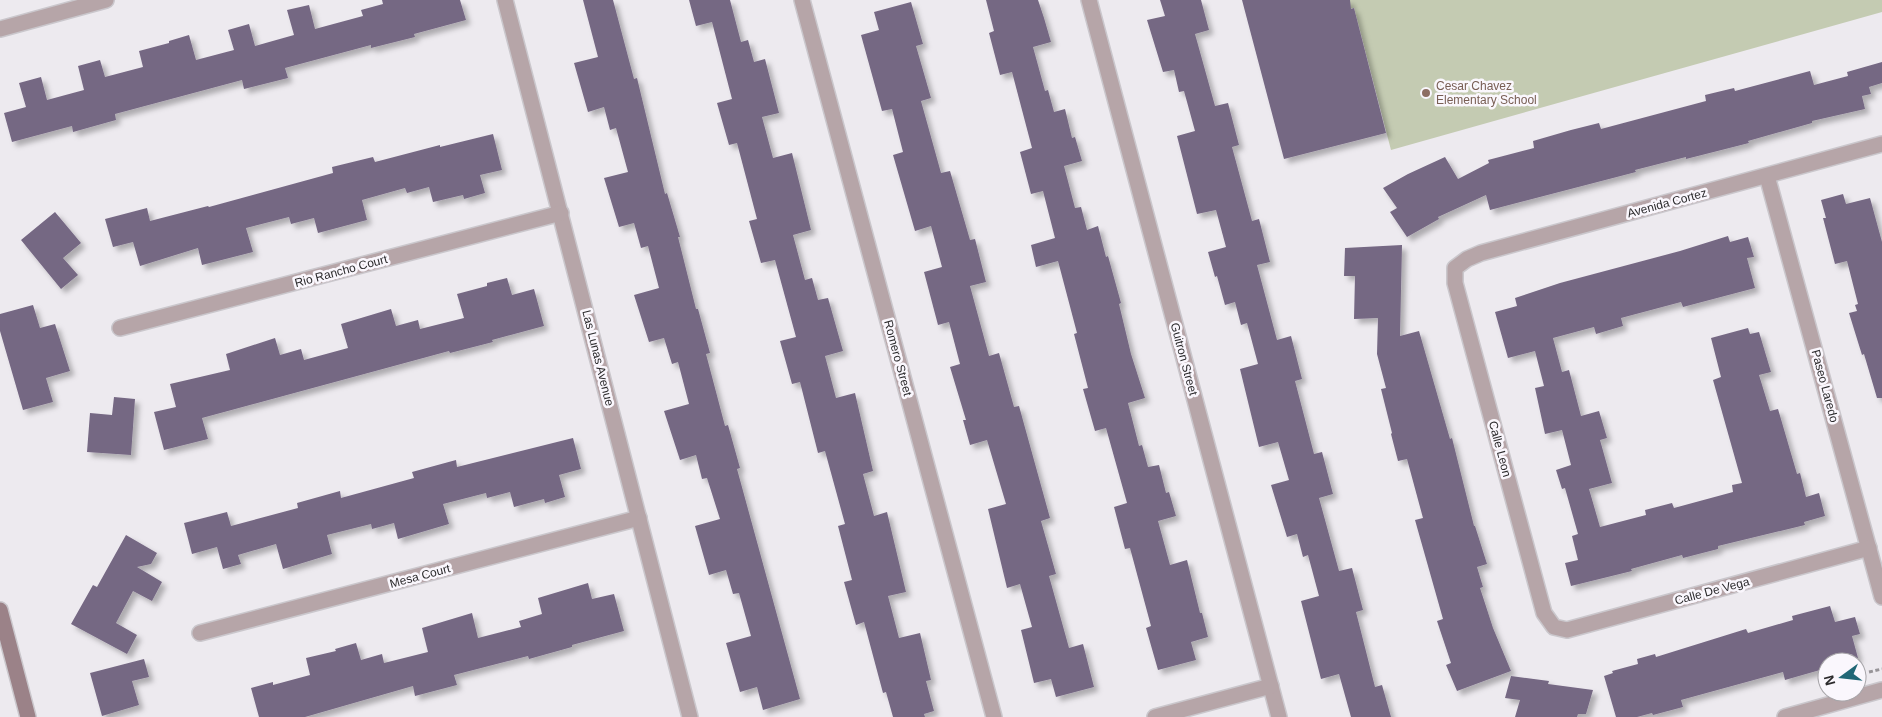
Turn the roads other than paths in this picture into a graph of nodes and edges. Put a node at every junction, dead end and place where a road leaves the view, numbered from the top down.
1 (106, 0) edge
2 (505, 0) edge
3 (802, 0) edge
4 (1088, 0) edge
5 (0, 28) edge
6 (1882, 144) edge
7 (1768, 176) junction
8 (561, 213) junction
9 (1455, 268) joint
10 (120, 328) dead end
11 (640, 518) junction
12 (1869, 548) junction
13 (1882, 597) edge
14 (0, 610) edge
15 (1554, 627) joint
16 (200, 633) dead end
17 (1271, 686) junction
18 (1882, 690) edge
19 (28, 717) edge
20 (690, 717) edge
21 (994, 717) edge
22 (1155, 717) edge
23 (1279, 717) edge
24 (1785, 717) edge

1 - 5 street
2 - 8 street, Las Lunas Avenue
3 - 21 street, Romero Street
4 - 17 street, Guitron Street
6 - 7 street, Avenida Cortez
7 - 9 street, Avenida Cortez
7 - 12 street, Paseo Laredo
8 - 10 street, Rio Rancho Court
8 - 11 street, Las Lunas Avenue
9 - 15 street, Calle Leon
11 - 16 street, Mesa Court
11 - 20 street, Las Lunas Avenue
12 - 13 street, Paseo Laredo
12 - 15 street, Calle De Vega
14 - 19 street
17 - 22 street
17 - 23 street, Guitron Street
18 - 24 street

